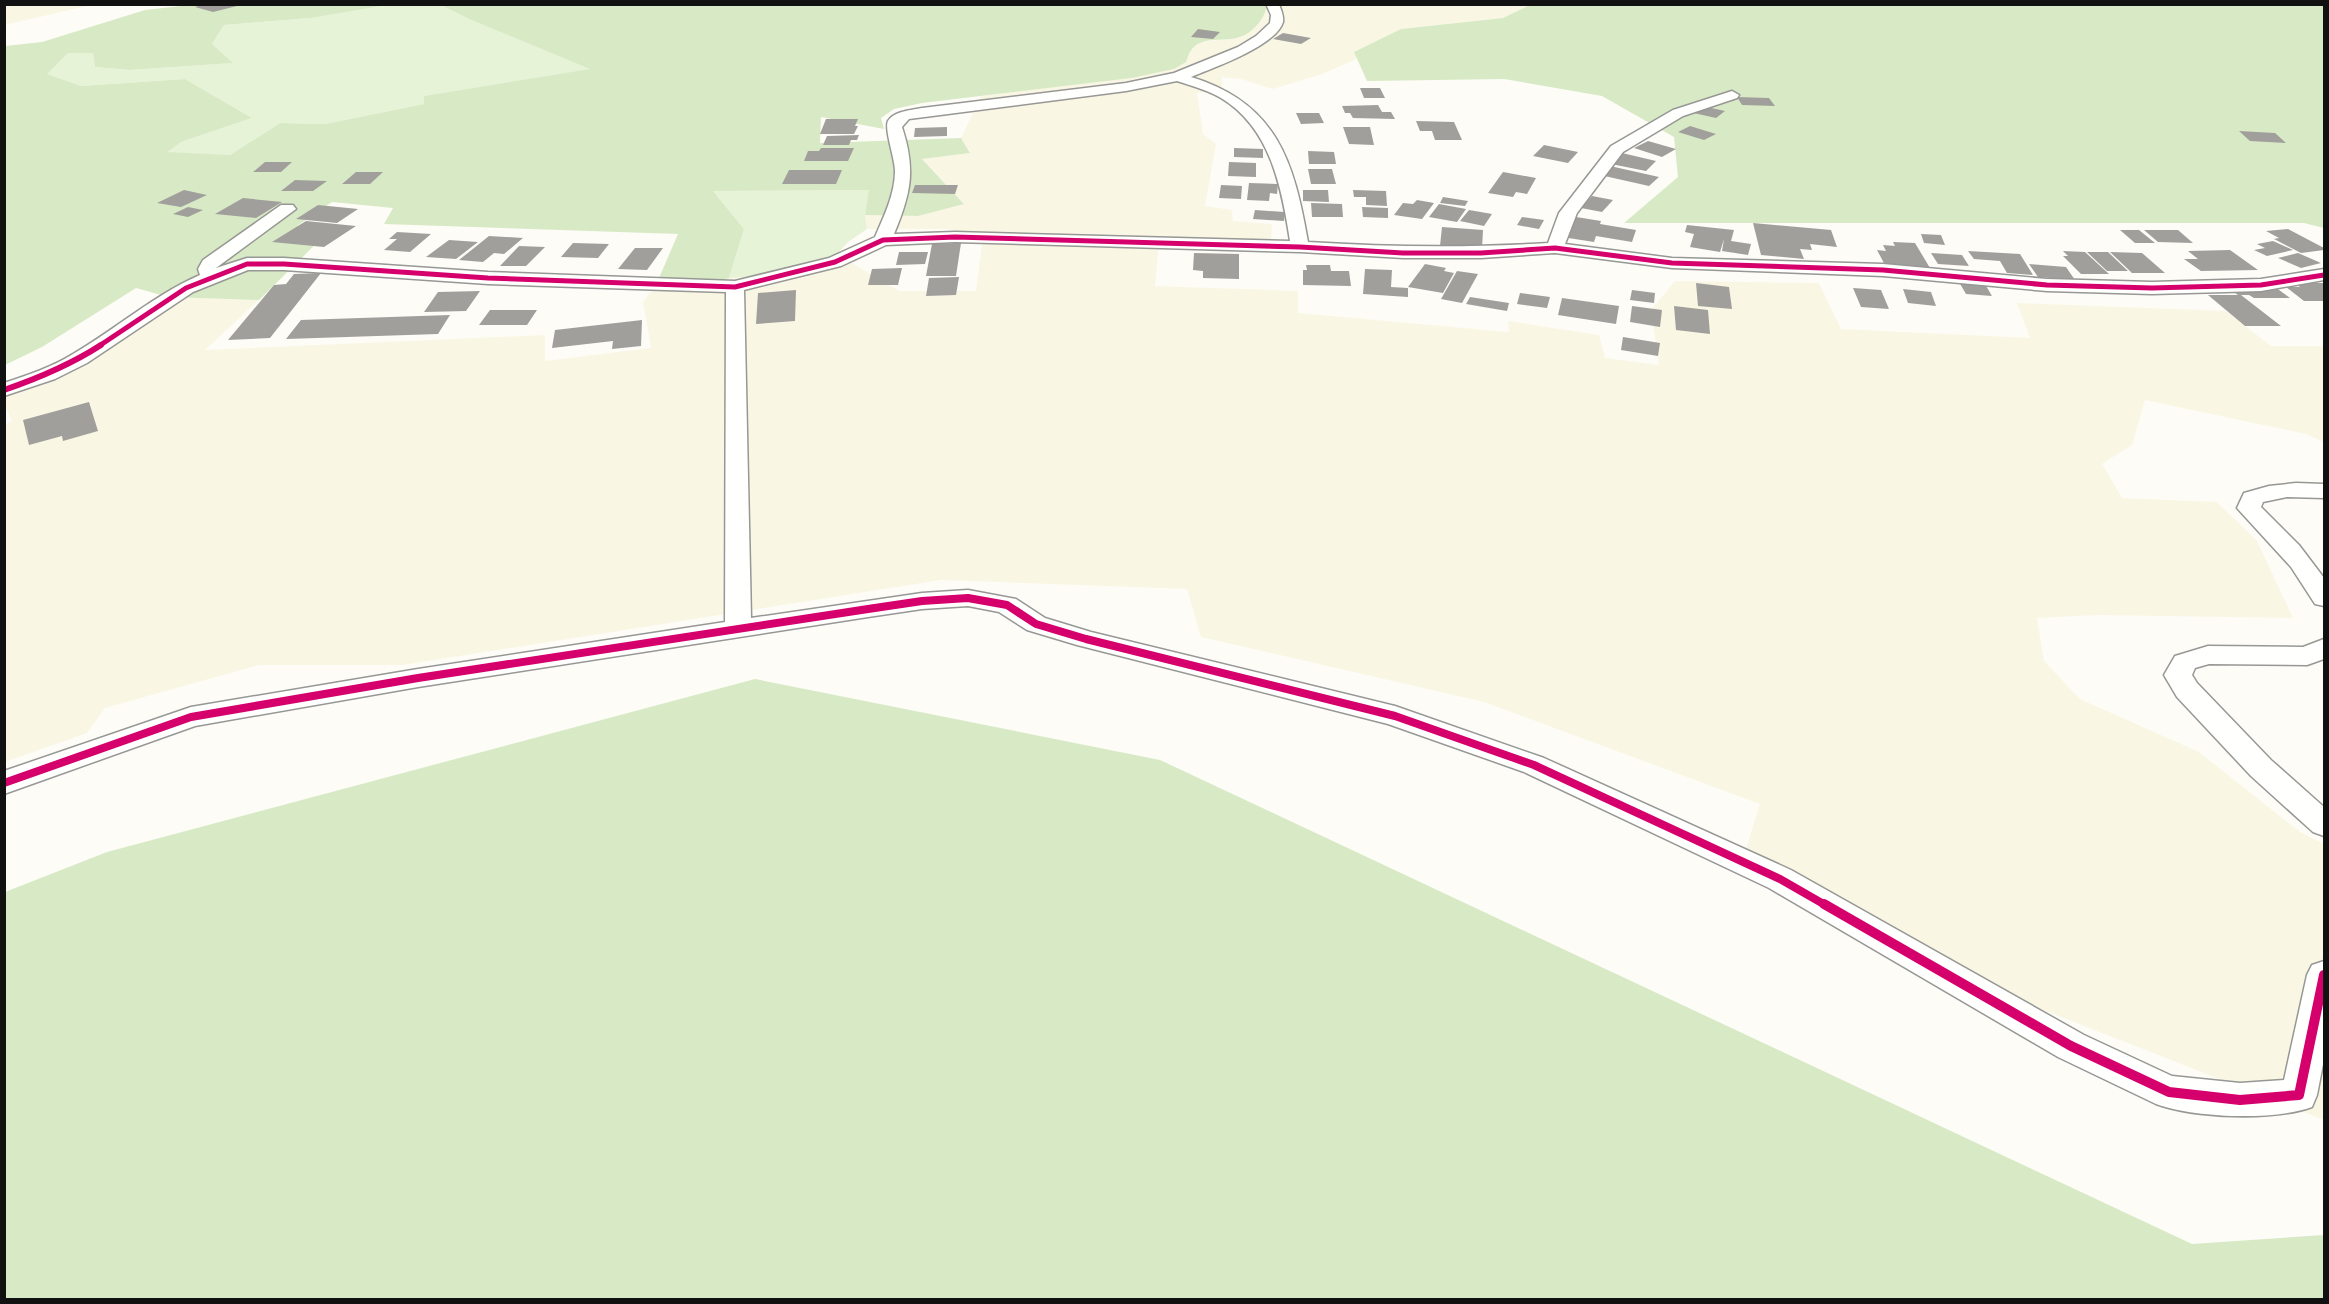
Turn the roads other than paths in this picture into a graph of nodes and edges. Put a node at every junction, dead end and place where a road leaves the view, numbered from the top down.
1 (1272, 4) edge
2 (1178, 77) junction
3 (1732, 95) dead end
4 (287, 209) dead end
5 (883, 240) junction
6 (1300, 247) junction
7 (1555, 248) junction
8 (2325, 275) edge
9 (209, 277) junction
10 (735, 286) junction
11 (4, 390) edge
12 (2325, 491) edge
13 (2325, 598) edge
14 (738, 630) junction
15 (2325, 648) edge
16 (4, 783) edge
17 (2325, 824) edge
18 (2325, 975) edge

1 - 2 street
2 - 5 street
2 - 6 street
3 - 7 street
4 - 9 street
5 - 6 street
5 - 10 street
6 - 7 street
7 - 8 street
9 - 10 street
9 - 11 street
10 - 14 street
12 - 13 street
14 - 16 street
14 - 18 street
15 - 17 street

